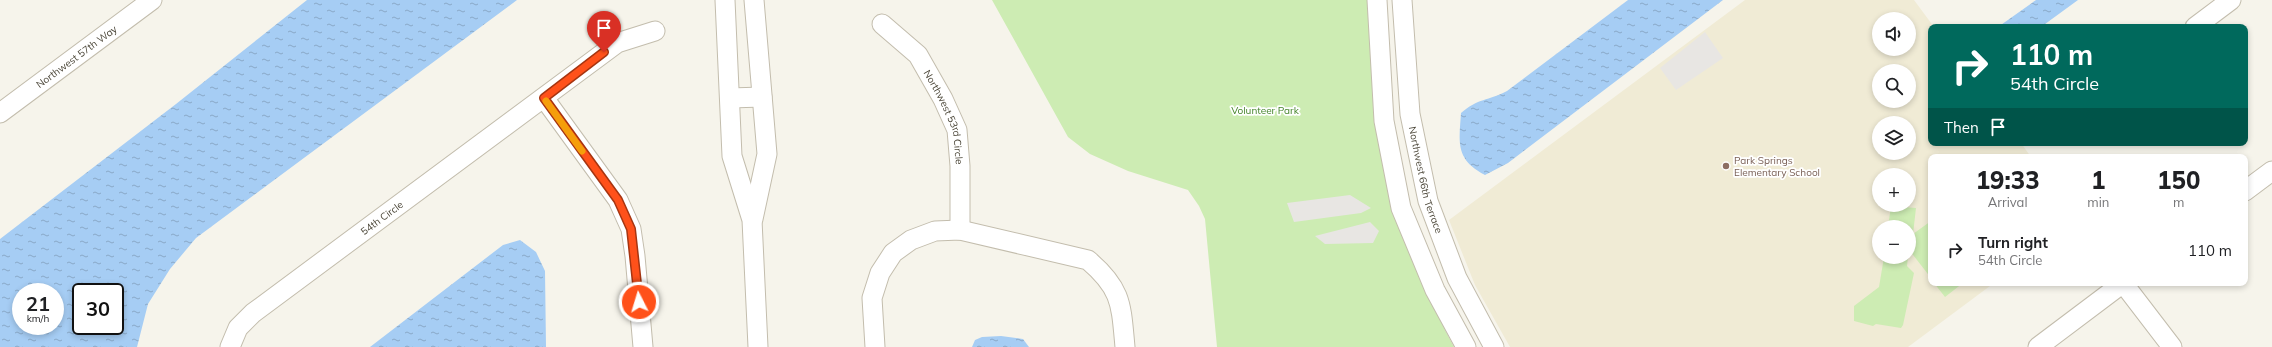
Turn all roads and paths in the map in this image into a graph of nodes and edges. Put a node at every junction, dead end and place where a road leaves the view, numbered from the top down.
1 (152, 0) edge
2 (726, 0) edge
3 (754, 0) edge
4 (1377, 0) edge
5 (1402, 0) edge
6 (2231, 0) edge
7 (129, 7) edge
8 (882, 24) dead end
9 (2199, 24) edge
10 (656, 32) dead end
11 (762, 97) junction
12 (544, 98) junction
13 (730, 98) junction
14 (0, 113) edge
15 (2272, 171) edge
16 (2248, 189) edge
17 (752, 220) junction
18 (960, 230) junction
19 (2119, 286) edge
20 (2125, 286) edge
21 (230, 347) edge
22 (643, 347) edge
23 (758, 347) edge
24 (875, 347) edge
25 (1125, 347) edge
26 (1466, 347) edge
27 (1494, 347) edge
28 (2038, 347) edge
29 (2172, 347) edge

1 - 7 street, Northwest 57th Way
2 - 13 street
3 - 11 street
4 - 26 street
5 - 27 street, Northwest 66th Terrace
6 - 9 street
7 - 14 street, Northwest 57th Way
8 - 18 street, Northwest 53rd Circle
10 - 12 street, 54th Circle
11 - 13 street
11 - 17 street
12 - 21 street, 54th Circle
12 - 22 street
13 - 17 street
15 - 16 street
17 - 23 street
18 - 24 street
18 - 25 street
19 - 28 street
20 - 29 street

